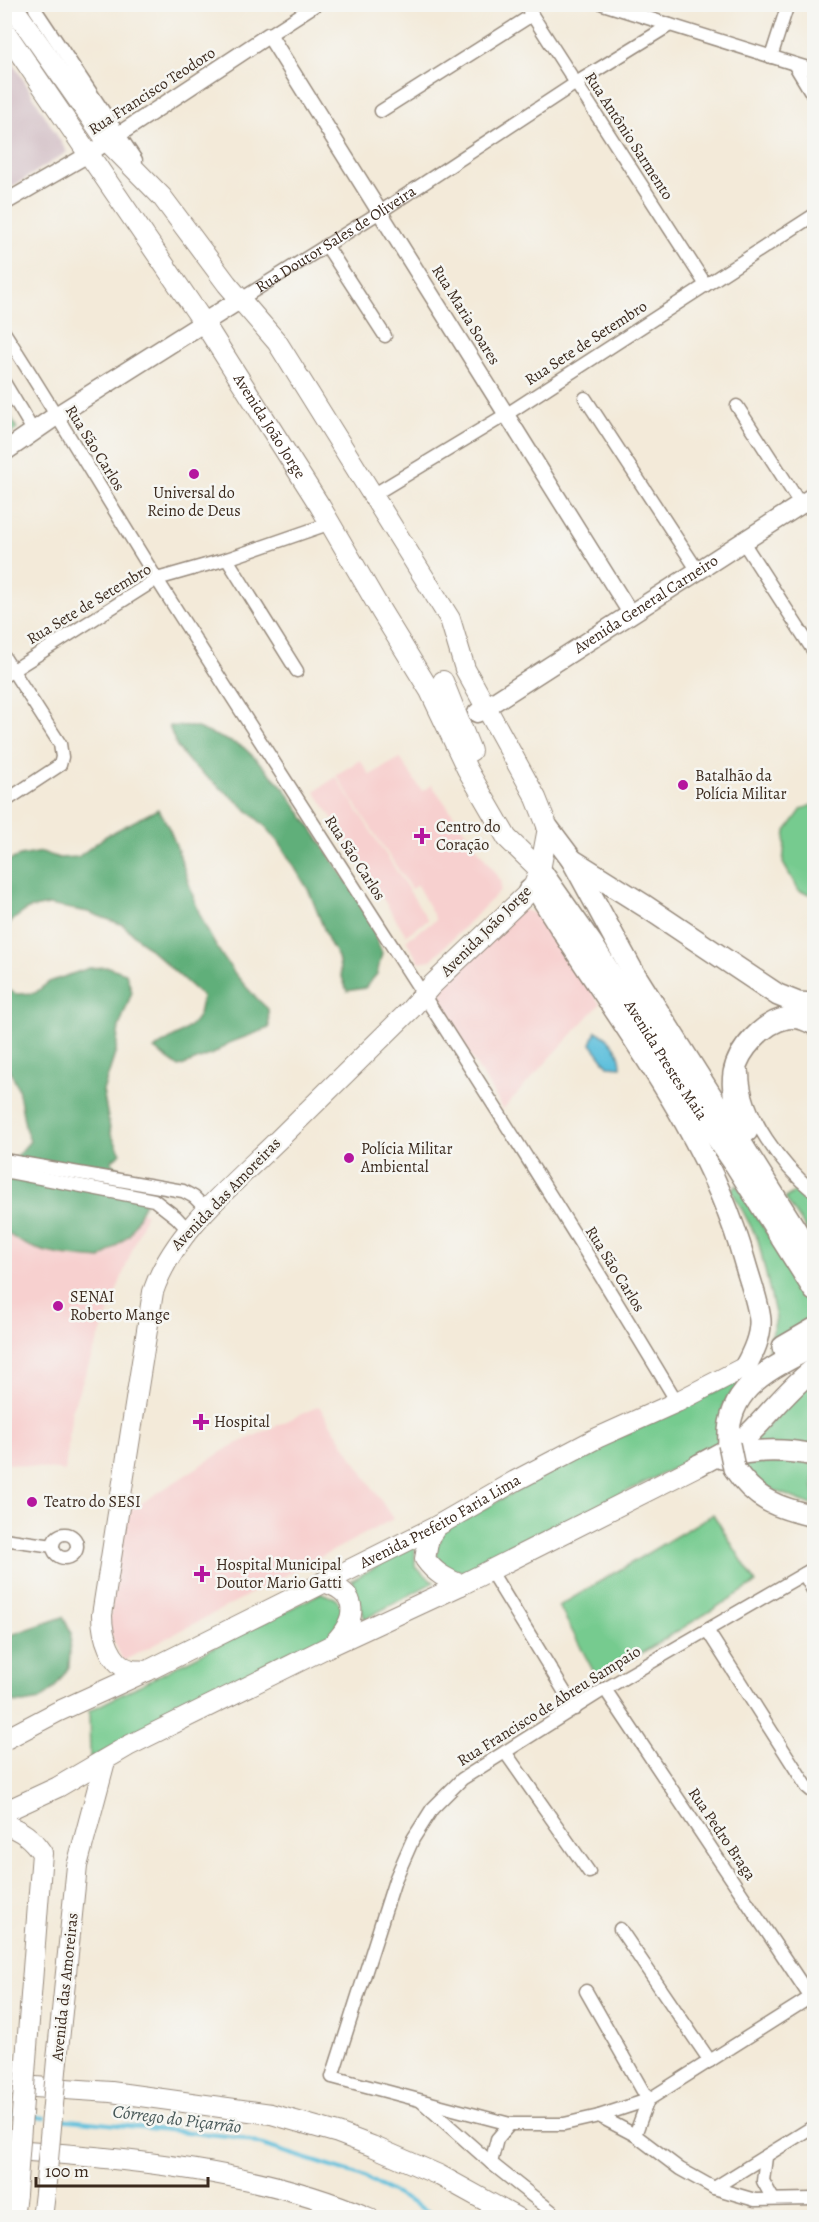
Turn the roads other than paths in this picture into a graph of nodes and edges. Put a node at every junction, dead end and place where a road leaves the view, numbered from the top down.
1 (317, 4) edge
2 (603, 4) edge
3 (788, 4) edge
4 (11, 6) edge
5 (35, 9) dead end
6 (528, 10) edge
7 (670, 25) junction
8 (4, 30) edge
9 (269, 35) junction
10 (771, 57) junction
11 (794, 64) junction
12 (814, 70) edge
13 (576, 83) junction
14 (814, 97) edge
15 (381, 111) dead end
16 (112, 138) junction
17 (89, 154) junction
18 (4, 203) edge
19 (380, 212) junction
20 (814, 215) edge
21 (326, 245) junction
22 (227, 284) junction
23 (706, 285) junction
24 (240, 299) junction
25 (210, 319) junction
26 (4, 332) edge
27 (385, 336) dead end
28 (4, 382) edge
29 (585, 398) dead end
30 (737, 406) dead end
31 (507, 414) junction
32 (56, 416) junction
33 (34, 432) junction
34 (4, 452) edge
35 (373, 495) junction
36 (808, 500) edge
37 (331, 524) junction
38 (743, 542) junction
39 (227, 559) junction
40 (698, 571) junction
41 (157, 579) junction
42 (422, 597) dead end
43 (631, 614) junction
44 (450, 619) junction
45 (814, 652) edge
46 (4, 657) edge
47 (297, 671) dead end
48 (9, 673) edge
49 (443, 681) dead end
50 (482, 710) junction
51 (484, 800) junction
52 (4, 802) edge
53 (548, 828) junction
54 (507, 838) joint
55 (572, 860) junction
56 (540, 870) junction
57 (529, 891) junction
58 (762, 982) junction
59 (423, 994) junction
60 (814, 1004) edge
61 (814, 1024) edge
62 (765, 1029) junction
63 (743, 1050) junction
64 (4, 1160) edge
65 (4, 1171) edge
66 (814, 1192) edge
67 (775, 1197) junction
68 (207, 1210) junction
69 (189, 1231) junction
70 (814, 1259) edge
71 (814, 1290) edge
72 (814, 1329) edge
73 (814, 1346) edge
74 (745, 1367) junction
75 (814, 1369) edge
76 (676, 1402) junction
77 (814, 1455) edge
78 (699, 1465) junction
79 (814, 1516) edge
80 (437, 1526) junction
81 (4, 1539) edge
82 (52, 1546) dead end
83 (490, 1570) junction
84 (809, 1571) edge
85 (323, 1581) junction
86 (461, 1585) junction
87 (814, 1592) edge
88 (707, 1630) junction
89 (332, 1645) junction
90 (147, 1671) junction
91 (605, 1689) junction
92 (575, 1709) junction
93 (4, 1740) edge
94 (505, 1752) junction
95 (105, 1761) junction
96 (814, 1792) edge
97 (4, 1812) edge
98 (4, 1824) edge
99 (589, 1872) dead end
100 (620, 1929) dead end
101 (586, 1991) dead end
102 (813, 1996) edge
103 (710, 2061) junction
104 (4, 2085) edge
105 (418, 2098) junction
106 (648, 2100) junction
107 (599, 2116) junction
108 (510, 2124) junction
109 (814, 2126) edge
110 (635, 2135) junction
111 (4, 2149) edge
112 (766, 2157) junction
113 (491, 2163) junction
114 (714, 2188) junction
115 (773, 2199) junction
116 (814, 2199) edge
117 (13, 2217) edge
118 (42, 2217) edge
119 (369, 2217) edge
120 (518, 2217) edge
121 (560, 2217) edge

1 - 9 street, Rua Francisco Teodoro
2 - 7 street
3 - 10 street
4 - 16 main road
5 - 16 street
6 - 13 street, Rua Antônio Sarmento
6 - 15 street
7 - 10 street
7 - 13 street, Rua Doutor Sales de Oliveira
8 - 17 main road, Avenida João Jorge
9 - 16 street, Rua Francisco Teodoro
9 - 19 street, Rua Maria Soares
10 - 11 street
11 - 12 street
11 - 14 street
13 - 19 street, Rua Doutor Sales de Oliveira
13 - 23 street, Rua Antônio Sarmento
16 - 17 street, Rua Francisco Teodoro
16 - 22 main road
17 - 18 street, Rua Francisco Teodoro
17 - 25 main road, Avenida João Jorge
19 - 21 street, Rua Doutor Sales de Oliveira
19 - 31 street, Rua Maria Soares
20 - 23 street, Rua Sete de Setembro
21 - 24 street, Rua Doutor Sales de Oliveira
21 - 27 street
22 - 24 main road
22 - 25 main road
23 - 31 street, Rua Sete de Setembro
24 - 25 main road, Rua Doutor Sales de Oliveira
24 - 35 main road
25 - 32 main road, Rua Doutor Sales de Oliveira
25 - 37 main road, Avenida João Jorge
26 - 32 street, Rua São Carlos
28 - 33 street
29 - 40 street
30 - 36 street
31 - 35 street, Rua Sete de Setembro
31 - 43 street, Rua Maria Soares
32 - 33 main road, Rua Doutor Sales de Oliveira
32 - 41 street, Rua São Carlos
33 - 34 main road, Rua Doutor Sales de Oliveira
35 - 44 main road
36 - 38 main road, Avenida General Carneiro
37 - 39 street, Rua Sete de Setembro
37 - 51 main road, Avenida João Jorge
38 - 40 main road, Avenida General Carneiro
38 - 45 street
39 - 41 street, Rua Sete de Setembro
39 - 47 street
40 - 43 main road, Avenida General Carneiro
41 - 48 street, Rua Sete de Setembro
41 - 59 street, Rua São Carlos
42 - 44 main road
43 - 50 main road, Avenida General Carneiro
44 - 50 main road
46 - 48 street
48 - 52 street
49 - 51 main road
50 - 53 main road
51 - 54 main road, Avenida João Jorge
53 - 55 highway
53 - 56 main road, Avenida João Jorge
54 - 56 main road, Avenida Prestes Maia
55 - 58 highway
55 - 67 highway, Avenida Prestes Maia
56 - 57 main road, Avenida João Jorge
56 - 71 highway, Avenida Prestes Maia
57 - 59 main road, Avenida João Jorge
57 - 74 highway
58 - 60 highway
58 - 62 highway
59 - 68 main road, Avenida das Amoreiras
59 - 76 street, Rua São Carlos
61 - 62 highway
62 - 63 highway
63 - 66 street
63 - 67 highway
64 - 68 street
65 - 69 street
67 - 70 highway, Avenida Prestes Maia
68 - 69 main road, Avenida das Amoreiras
69 - 90 main road, Avenida das Amoreiras
72 - 74 highway
73 - 79 highway, bridge
74 - 76 main road, Avenida Prefeito Faria Lima
75 - 78 highway
76 - 80 main road, Avenida Prefeito Faria Lima
77 - 78 highway
78 - 83 main road
80 - 85 main road, Avenida Prefeito Faria Lima
80 - 86 main road
81 - 82 street
83 - 86 main road
83 - 92 street
84 - 87 street
84 - 88 street, Rua Francisco de Abreu Sampaio
85 - 89 main road
85 - 90 main road, Avenida Prefeito Faria Lima
86 - 89 main road
88 - 91 street, Rua Francisco de Abreu Sampaio
88 - 96 street
89 - 95 main road
90 - 93 main road, Avenida Prefeito Faria Lima
91 - 92 street, Rua Francisco de Abreu Sampaio
91 - 102 street, Rua Pedro Braga
92 - 94 street, Rua Francisco de Abreu Sampaio
94 - 99 street
94 - 105 street, Rua Francisco de Abreu Sampaio
95 - 97 main road
95 - 118 main road, Avenida das Amoreiras, bridge
98 - 117 main road, Avenida das Amoreiras, bridge
100 - 103 street
101 - 106 street
102 - 103 street
103 - 106 street
104 - 120 main road
105 - 108 street
105 - 113 street
106 - 107 street
106 - 110 street
107 - 108 street
107 - 110 street
108 - 113 street
109 - 112 street
110 - 114 street
111 - 119 main road
112 - 114 street
112 - 115 street
113 - 121 street
114 - 115 street
115 - 116 street

